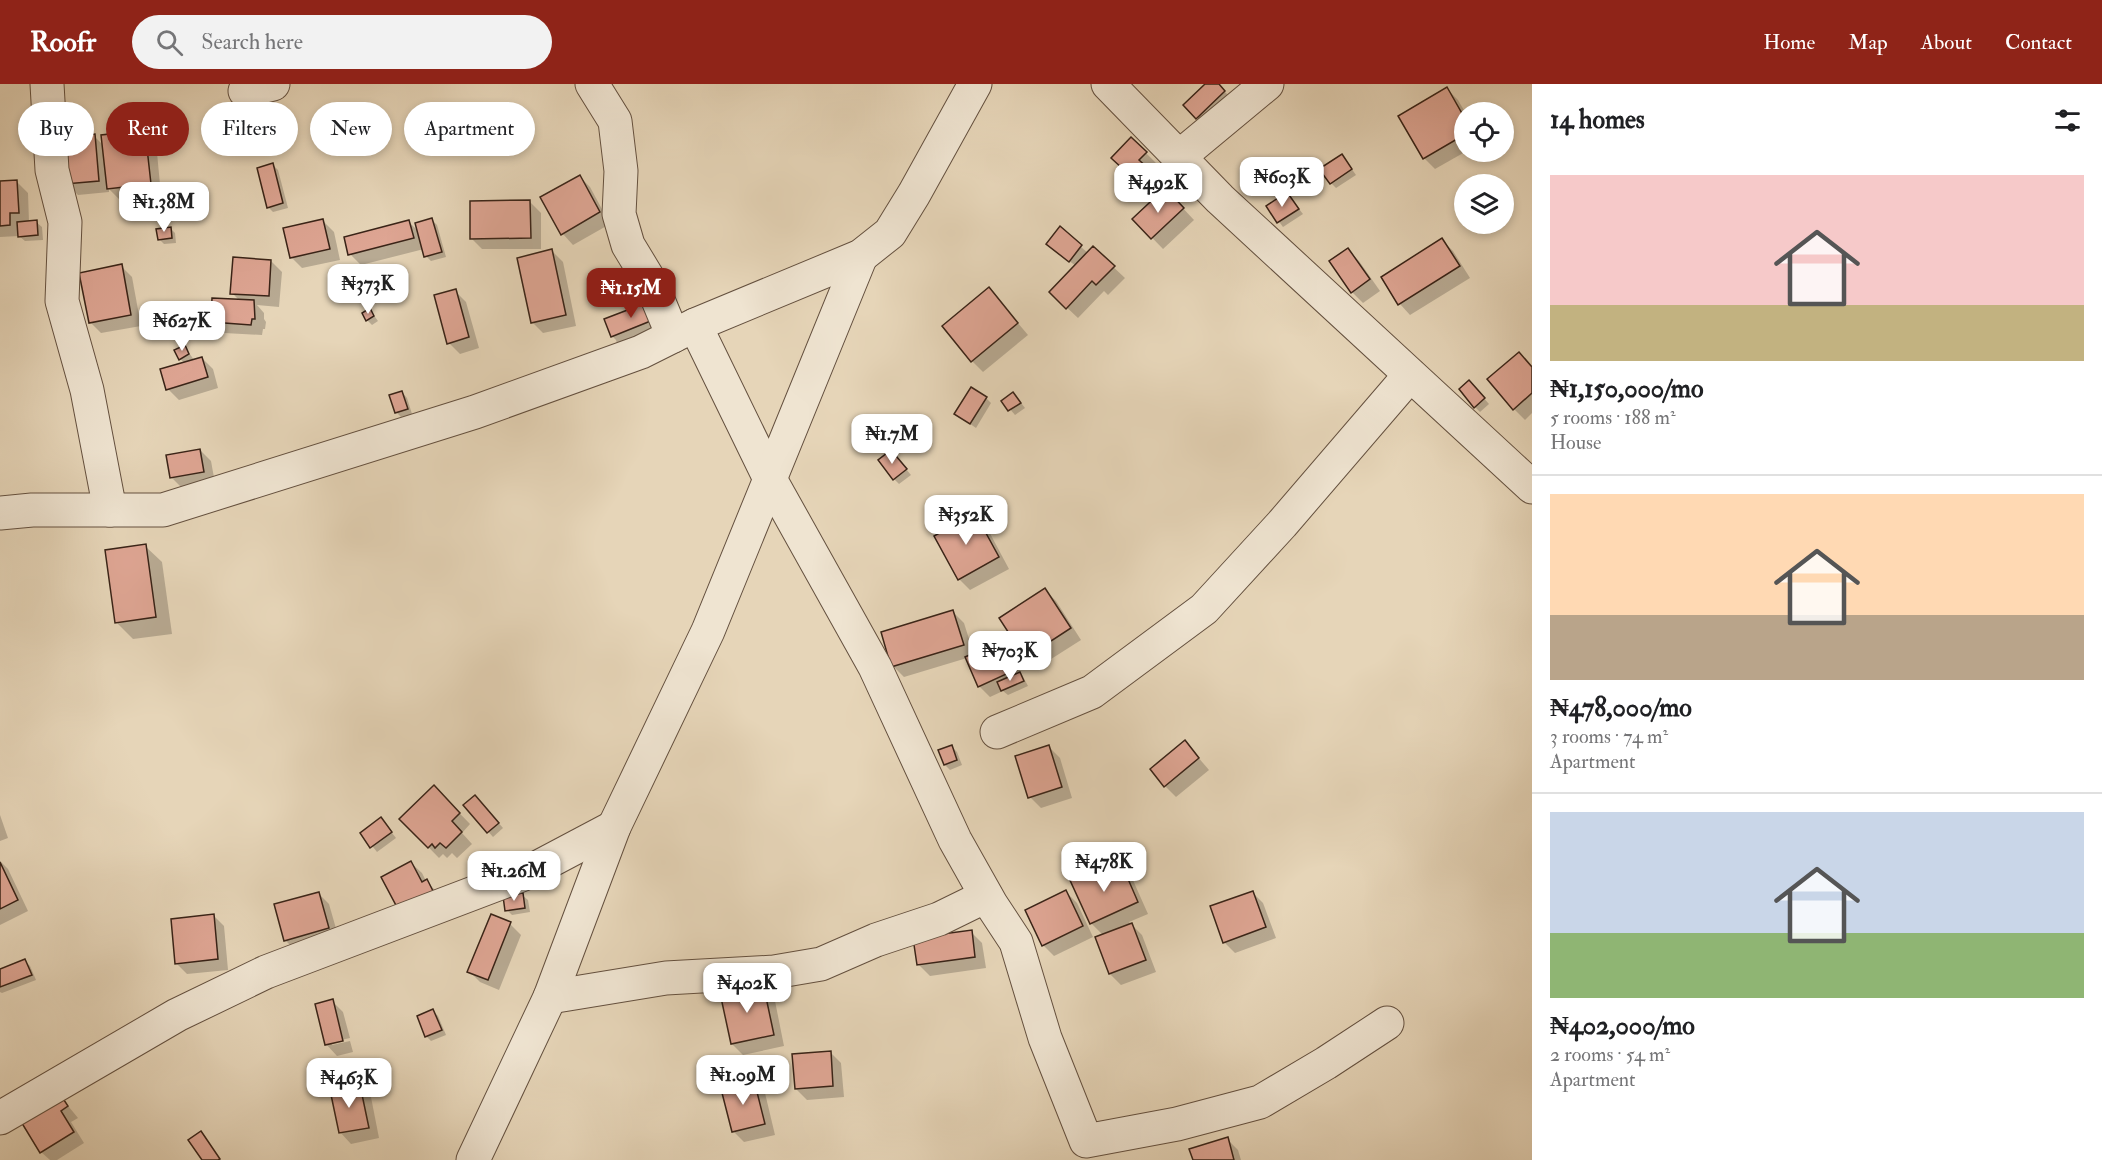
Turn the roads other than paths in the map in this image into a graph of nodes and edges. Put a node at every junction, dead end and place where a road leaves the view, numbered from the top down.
1 (47, 84) edge
2 (592, 84) edge
3 (975, 84) edge
4 (1108, 84) edge
5 (1267, 84) edge
6 (1179, 157) junction
7 (861, 256) junction
8 (684, 331) junction
9 (1410, 375) junction
10 (770, 479) junction
11 (1532, 487) edge
12 (110, 510) junction
13 (0, 513) edge
14 (997, 732) dead end
15 (614, 827) junction
16 (986, 896) junction
17 (550, 997) junction
18 (1388, 1023) dead end
19 (0, 1118) edge
20 (473, 1160) edge

1 - 12 street
2 - 8 street
3 - 7 street
4 - 6 street
5 - 6 street
6 - 9 street
7 - 8 street
7 - 10 street
8 - 10 street
8 - 12 street
9 - 11 street
9 - 14 street
10 - 15 street
10 - 16 street
12 - 13 street
15 - 17 street
15 - 19 street
16 - 17 street
16 - 18 street
17 - 20 street

